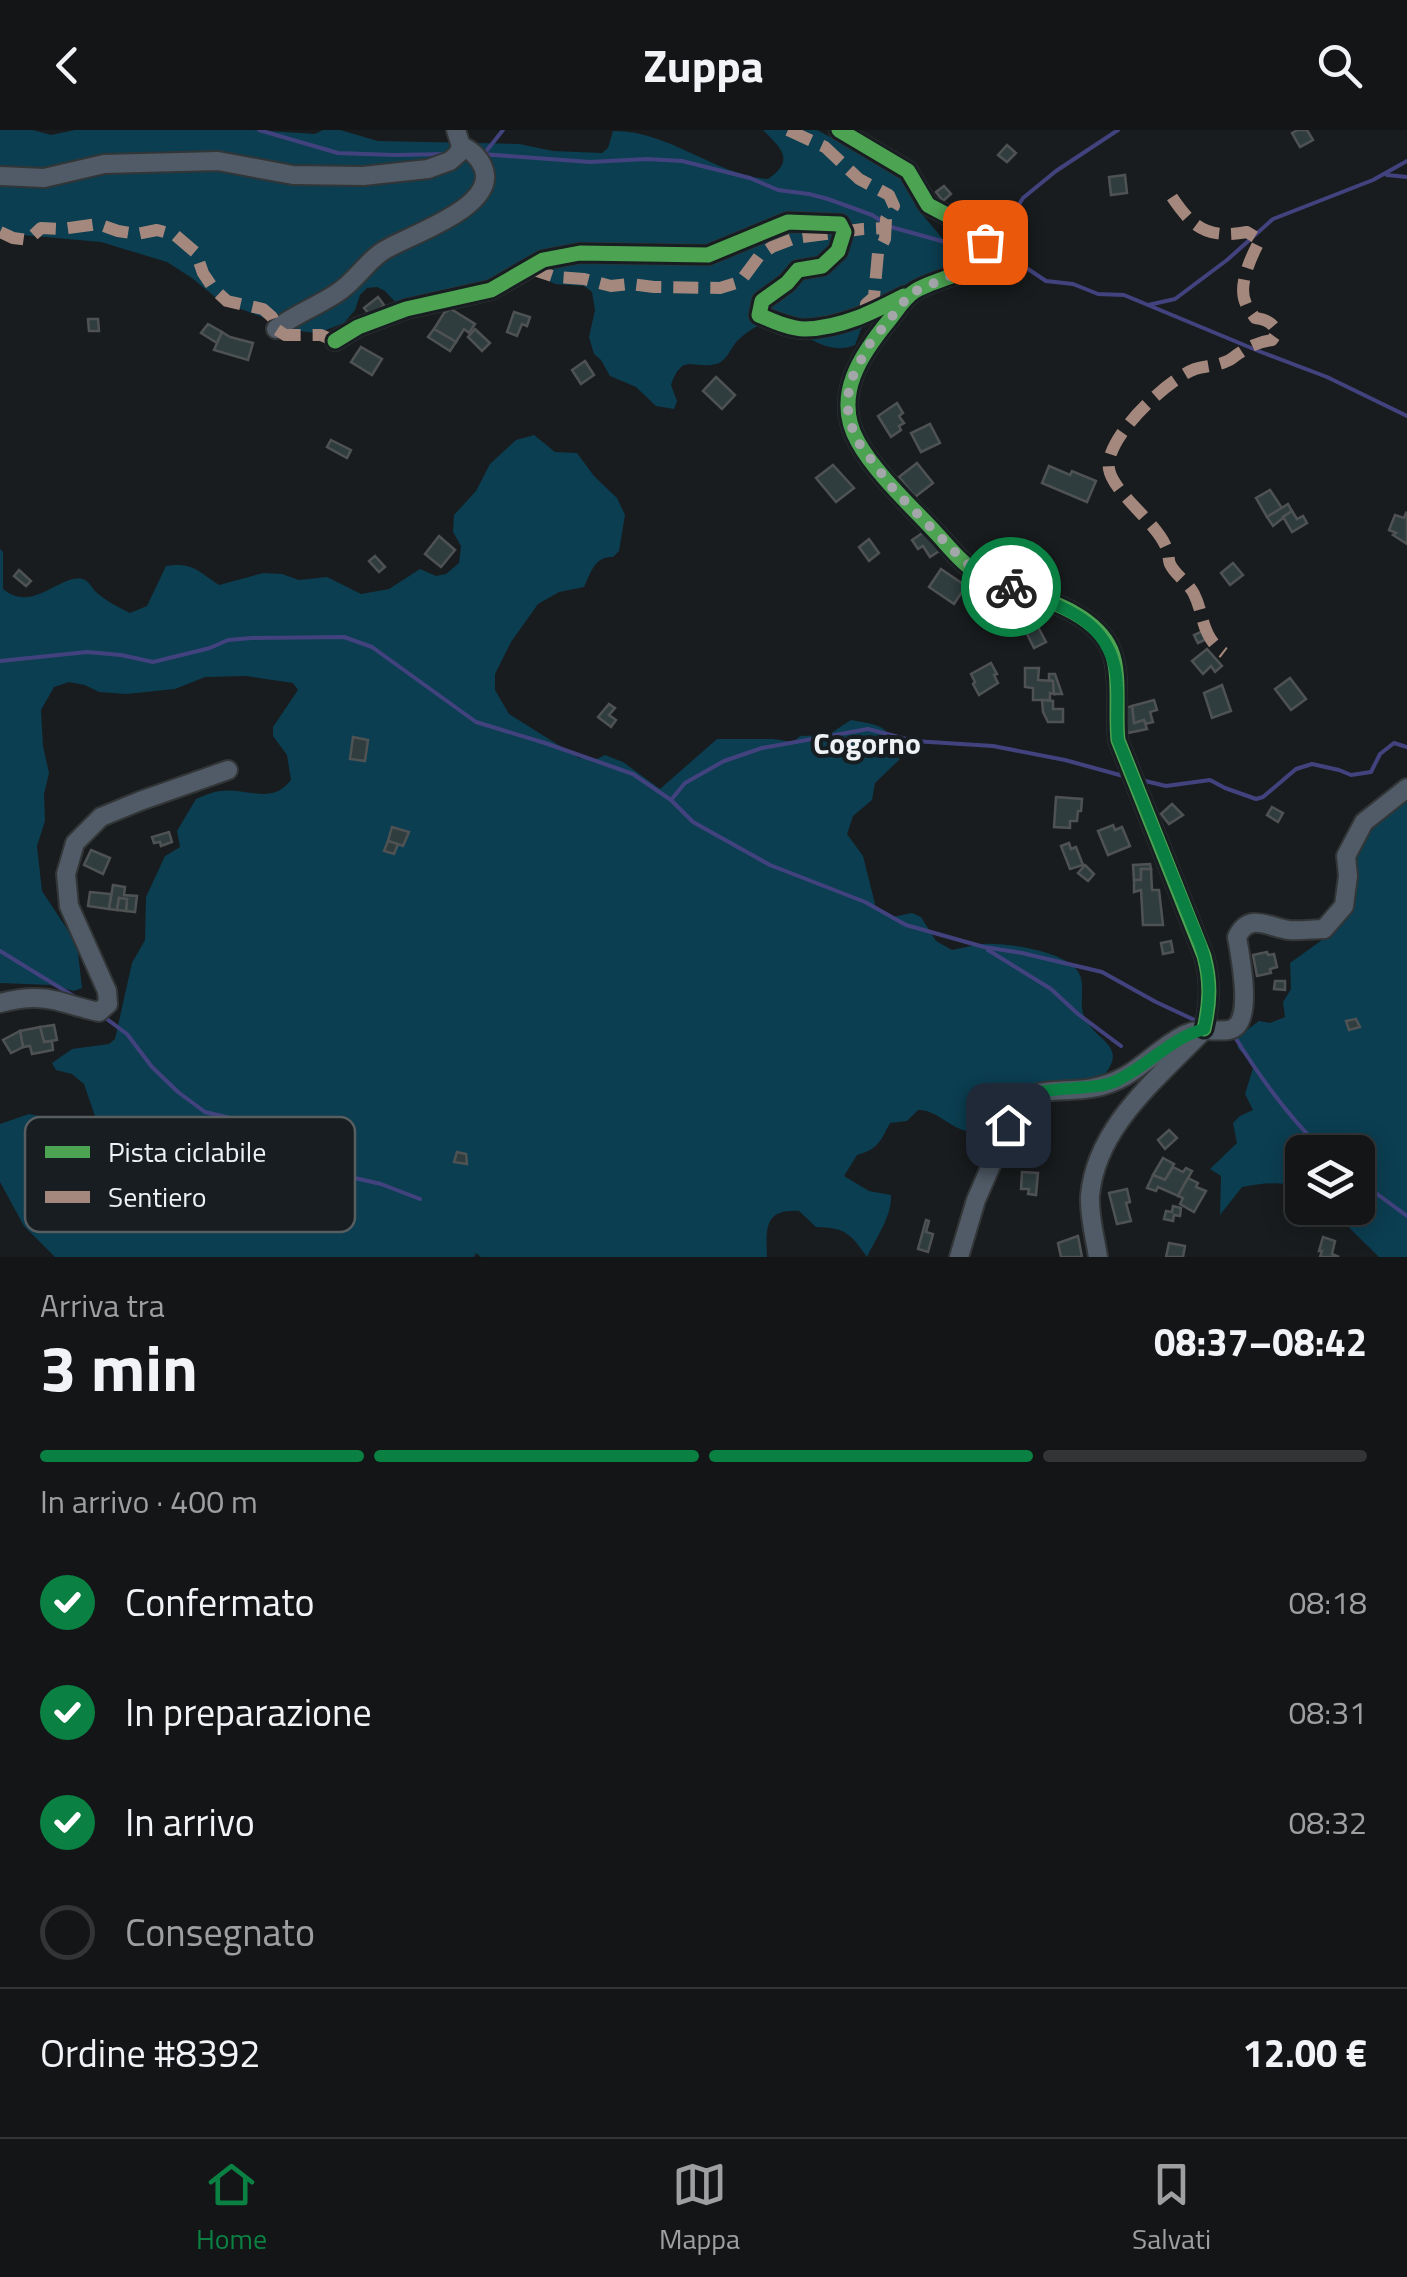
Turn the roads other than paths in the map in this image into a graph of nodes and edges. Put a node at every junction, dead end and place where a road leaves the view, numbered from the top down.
1 (839, 130) edge
2 (458, 138) edge
3 (0, 176) edge
4 (911, 293) junction
5 (276, 329) dead end
6 (335, 341) dead end
7 (228, 770) dead end
8 (1407, 788) edge
9 (0, 1002) edge
10 (1204, 1029) junction
11 (959, 1257) edge
12 (1098, 1257) edge

1 - 4 street
2 - 3 street
2 - 5 street
4 - 6 street
4 - 10 street
7 - 9 street
8 - 10 street
10 - 11 street
10 - 12 street

